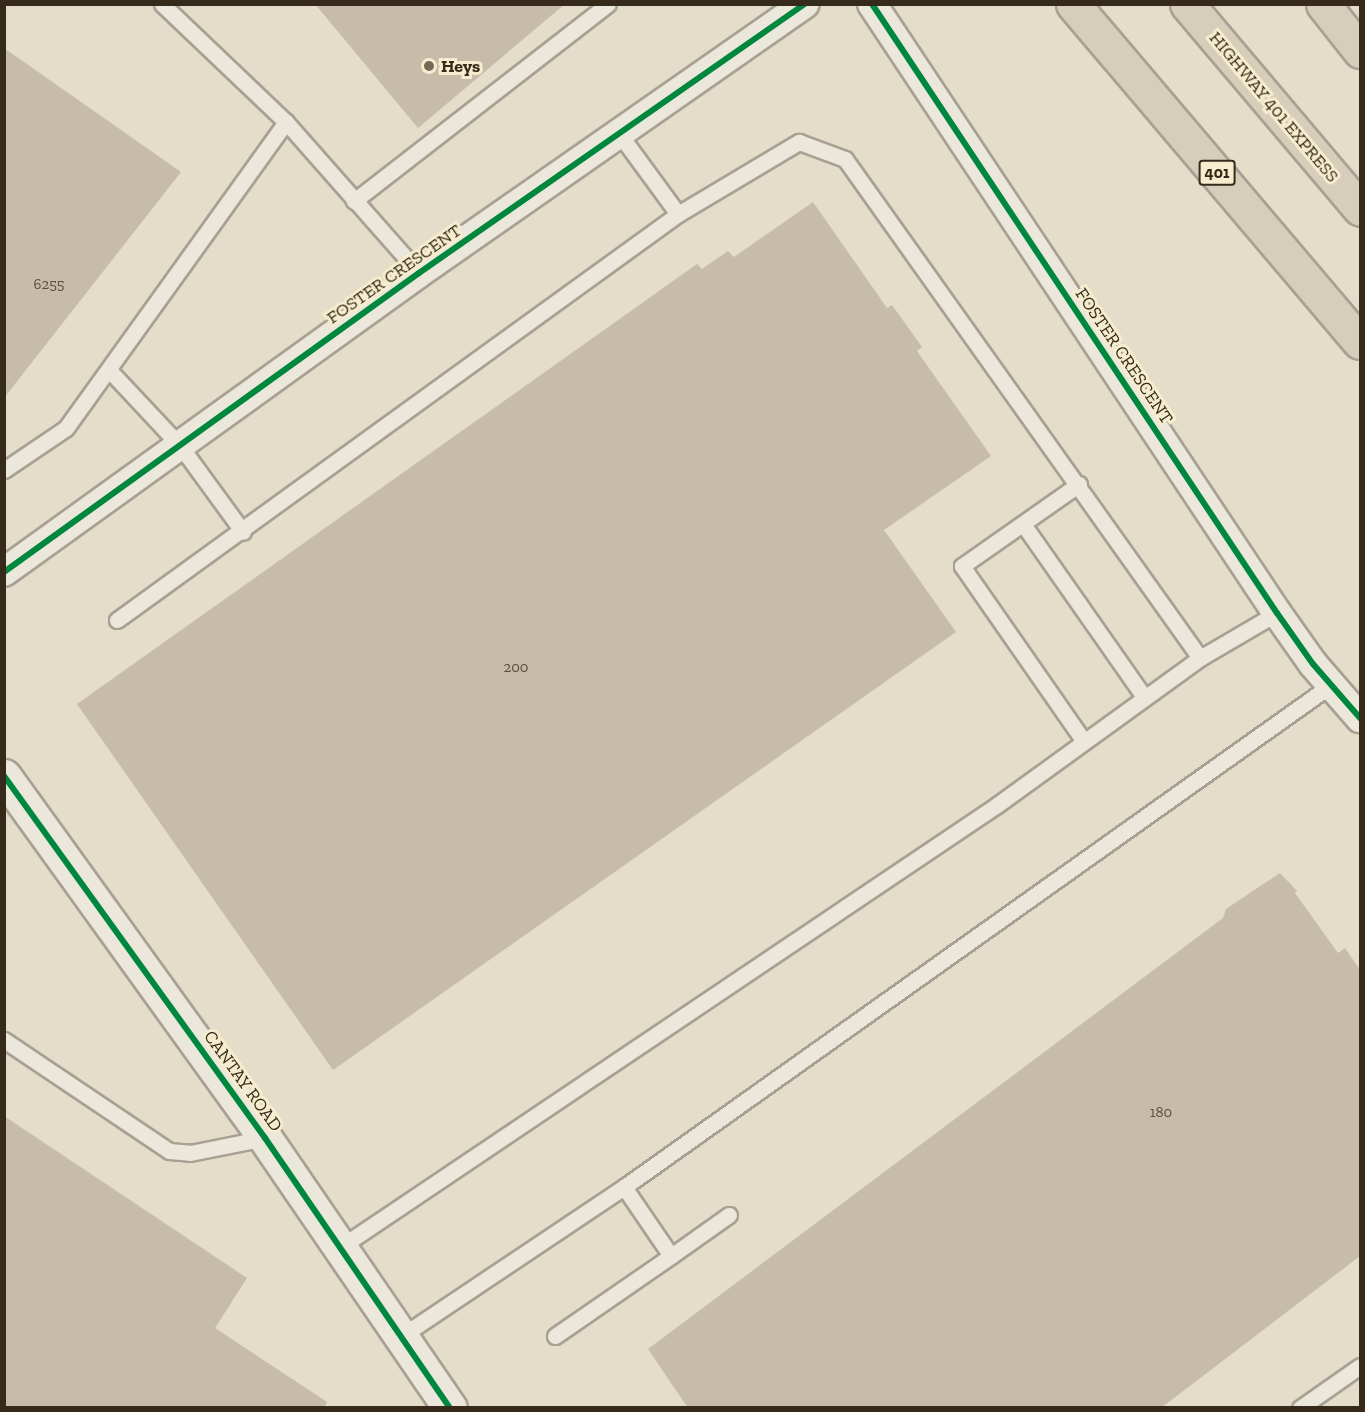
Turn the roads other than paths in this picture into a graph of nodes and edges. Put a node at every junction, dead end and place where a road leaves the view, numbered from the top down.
1 (162, 4) edge
2 (608, 4) edge
3 (805, 4) edge
4 (872, 4) edge
5 (1073, 4) edge
6 (1187, 4) edge
7 (1323, 4) edge
8 (1360, 51) edge
9 (286, 122) junction
10 (621, 135) junction
11 (354, 201) junction
12 (1360, 209) edge
13 (678, 214) junction
14 (419, 273) junction
15 (1360, 342) edge
16 (110, 371) junction
17 (182, 447) junction
18 (4, 470) edge
19 (1079, 484) junction
20 (1023, 524) junction
21 (243, 532) junction
22 (4, 572) edge
23 (1277, 613) junction
24 (117, 620) dead end
25 (1200, 658) junction
26 (1331, 685) junction
27 (1144, 697) junction
28 (1360, 718) edge
29 (1083, 740) junction
30 (4, 776) edge
31 (4, 1040) edge
32 (265, 1138) junction
33 (624, 1187) junction
34 (729, 1215) dead end
35 (339, 1248) junction
36 (671, 1256) junction
37 (555, 1336) dead end
38 (400, 1337) junction
39 (1360, 1366) edge
40 (450, 1407) edge
41 (1300, 1407) edge

1 - 9 lane
2 - 11 lane
3 - 10 street, FOSTER CRESCENT
4 - 23 street, FOSTER CRESCENT
5 - 15 highway, 401
6 - 12 highway, HIGHWAY 401 EXPRESS
7 - 8 highway
9 - 11 lane
9 - 16 lane
10 - 13 lane
10 - 14 street, FOSTER CRESCENT
11 - 14 lane
13 - 19 lane
13 - 21 lane
14 - 17 street, FOSTER CRESCENT
16 - 17 lane
16 - 18 lane
17 - 21 lane
17 - 22 street, FOSTER CRESCENT
19 - 20 lane
19 - 25 lane
20 - 27 lane
20 - 29 lane
21 - 24 lane
23 - 25 lane
23 - 26 street, FOSTER CRESCENT
25 - 27 lane
26 - 28 street, FOSTER CRESCENT
26 - 33 lane
27 - 29 lane
29 - 35 lane
30 - 32 street, CANTAY ROAD
31 - 32 lane
32 - 35 street, CANTAY ROAD
33 - 36 lane
33 - 38 lane
34 - 36 lane
35 - 38 street, CANTAY ROAD
36 - 37 lane
38 - 40 street, CANTAY ROAD
39 - 41 lane

